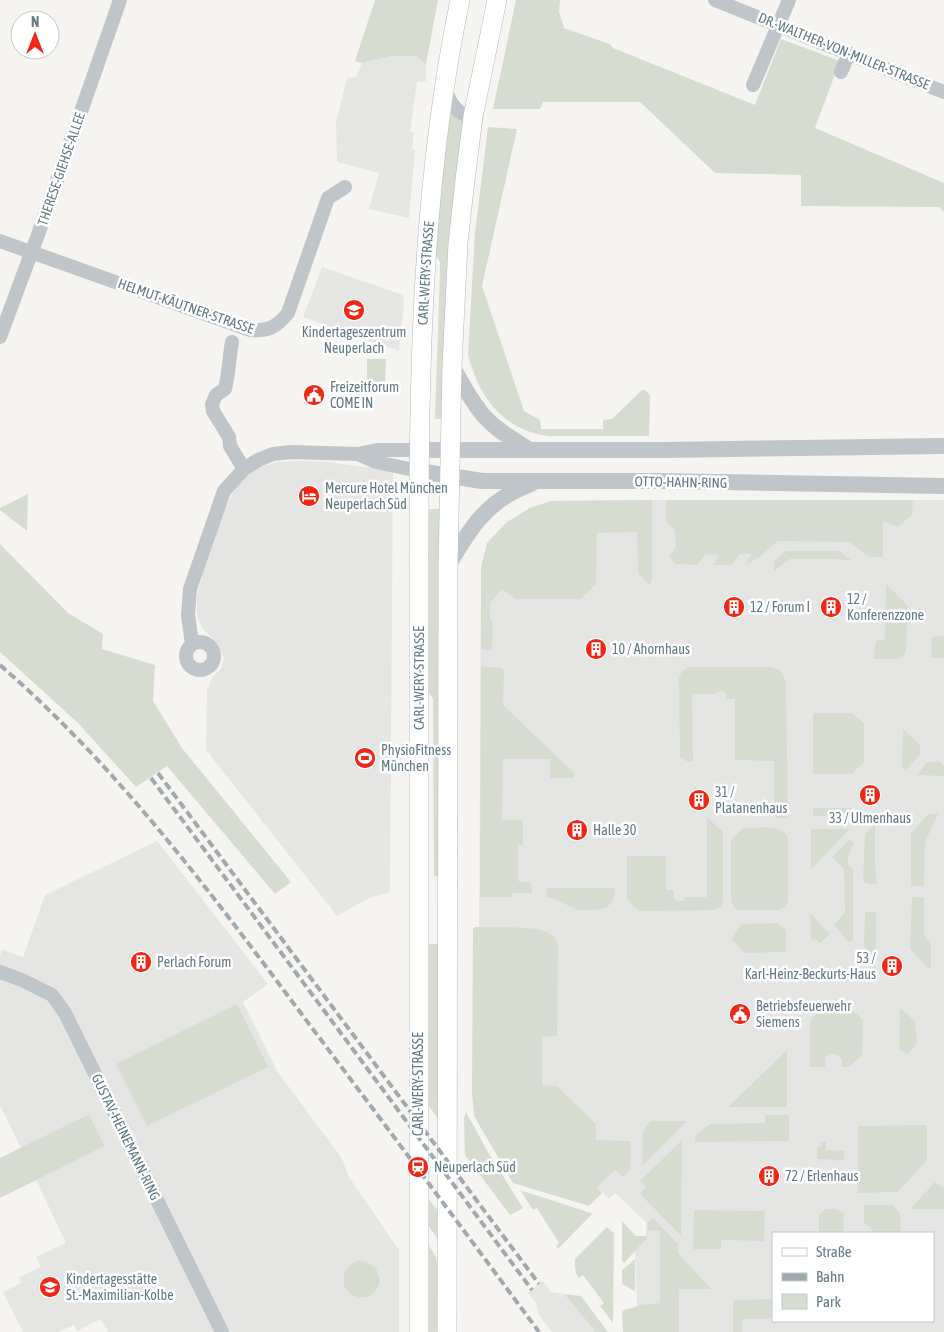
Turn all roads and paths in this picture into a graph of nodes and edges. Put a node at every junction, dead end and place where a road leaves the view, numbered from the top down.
1 (120, 0) edge
2 (460, 0) edge
3 (497, 0) edge
4 (715, 0) edge
5 (789, 0) edge
6 (779, 25) junction
7 (849, 53) junction
8 (841, 72) dead end
9 (753, 85) dead end
10 (444, 87) junction
11 (944, 92) edge
12 (473, 117) junction
13 (345, 187) dead end
14 (0, 241) edge
15 (32, 252) junction
16 (0, 337) edge
17 (232, 342) dead end
18 (452, 366) junction
19 (944, 446) edge
20 (528, 449) junction
21 (419, 450) junction
22 (450, 450) junction
23 (358, 454) junction
24 (244, 469) junction
25 (419, 471) junction
26 (450, 477) junction
27 (539, 481) junction
28 (944, 486) edge
29 (448, 566) junction
30 (192, 644) dead end
31 (0, 972) edge
32 (222, 1332) edge
33 (419, 1332) edge
34 (446, 1332) edge

1 - 15 street, THERESE-GIEHSE-ALLEE
2 - 10 main road, CARL-WERY-STRASSE
3 - 12 main road, CARL-WERY-STRASSE
4 - 6 street, DR.-WALTHER-VON-MILLER-STRASSE
5 - 6 street
6 - 7 street, DR.-WALTHER-VON-MILLER-STRASSE
6 - 9 street
7 - 8 street
7 - 11 street, DR.-WALTHER-VON-MILLER-STRASSE
10 - 12 street
10 - 21 main road, CARL-WERY-STRASSE
12 - 18 main road, CARL-WERY-STRASSE
13 - 15 street, HELMUT-KÄUTNER-STRASSE
14 - 15 street, HELMUT-KÄUTNER-STRASSE
15 - 16 street, THERESE-GIEHSE-ALLEE
17 - 24 street
18 - 20 street
18 - 22 main road, CARL-WERY-STRASSE
19 - 20 street
20 - 22 street
21 - 22 street
21 - 23 street
21 - 25 main road, CARL-WERY-STRASSE
22 - 26 main road, CARL-WERY-STRASSE
23 - 24 street
23 - 25 street
24 - 30 street
25 - 26 street, OTTO-HAHN-RING
25 - 33 main road, CARL-WERY-STRASSE
26 - 27 street, OTTO-HAHN-RING
26 - 29 main road, CARL-WERY-STRASSE
27 - 28 street, OTTO-HAHN-RING
27 - 29 street
29 - 34 main road, CARL-WERY-STRASSE
31 - 32 street, GUSTAV-HEINEMANN-RING

